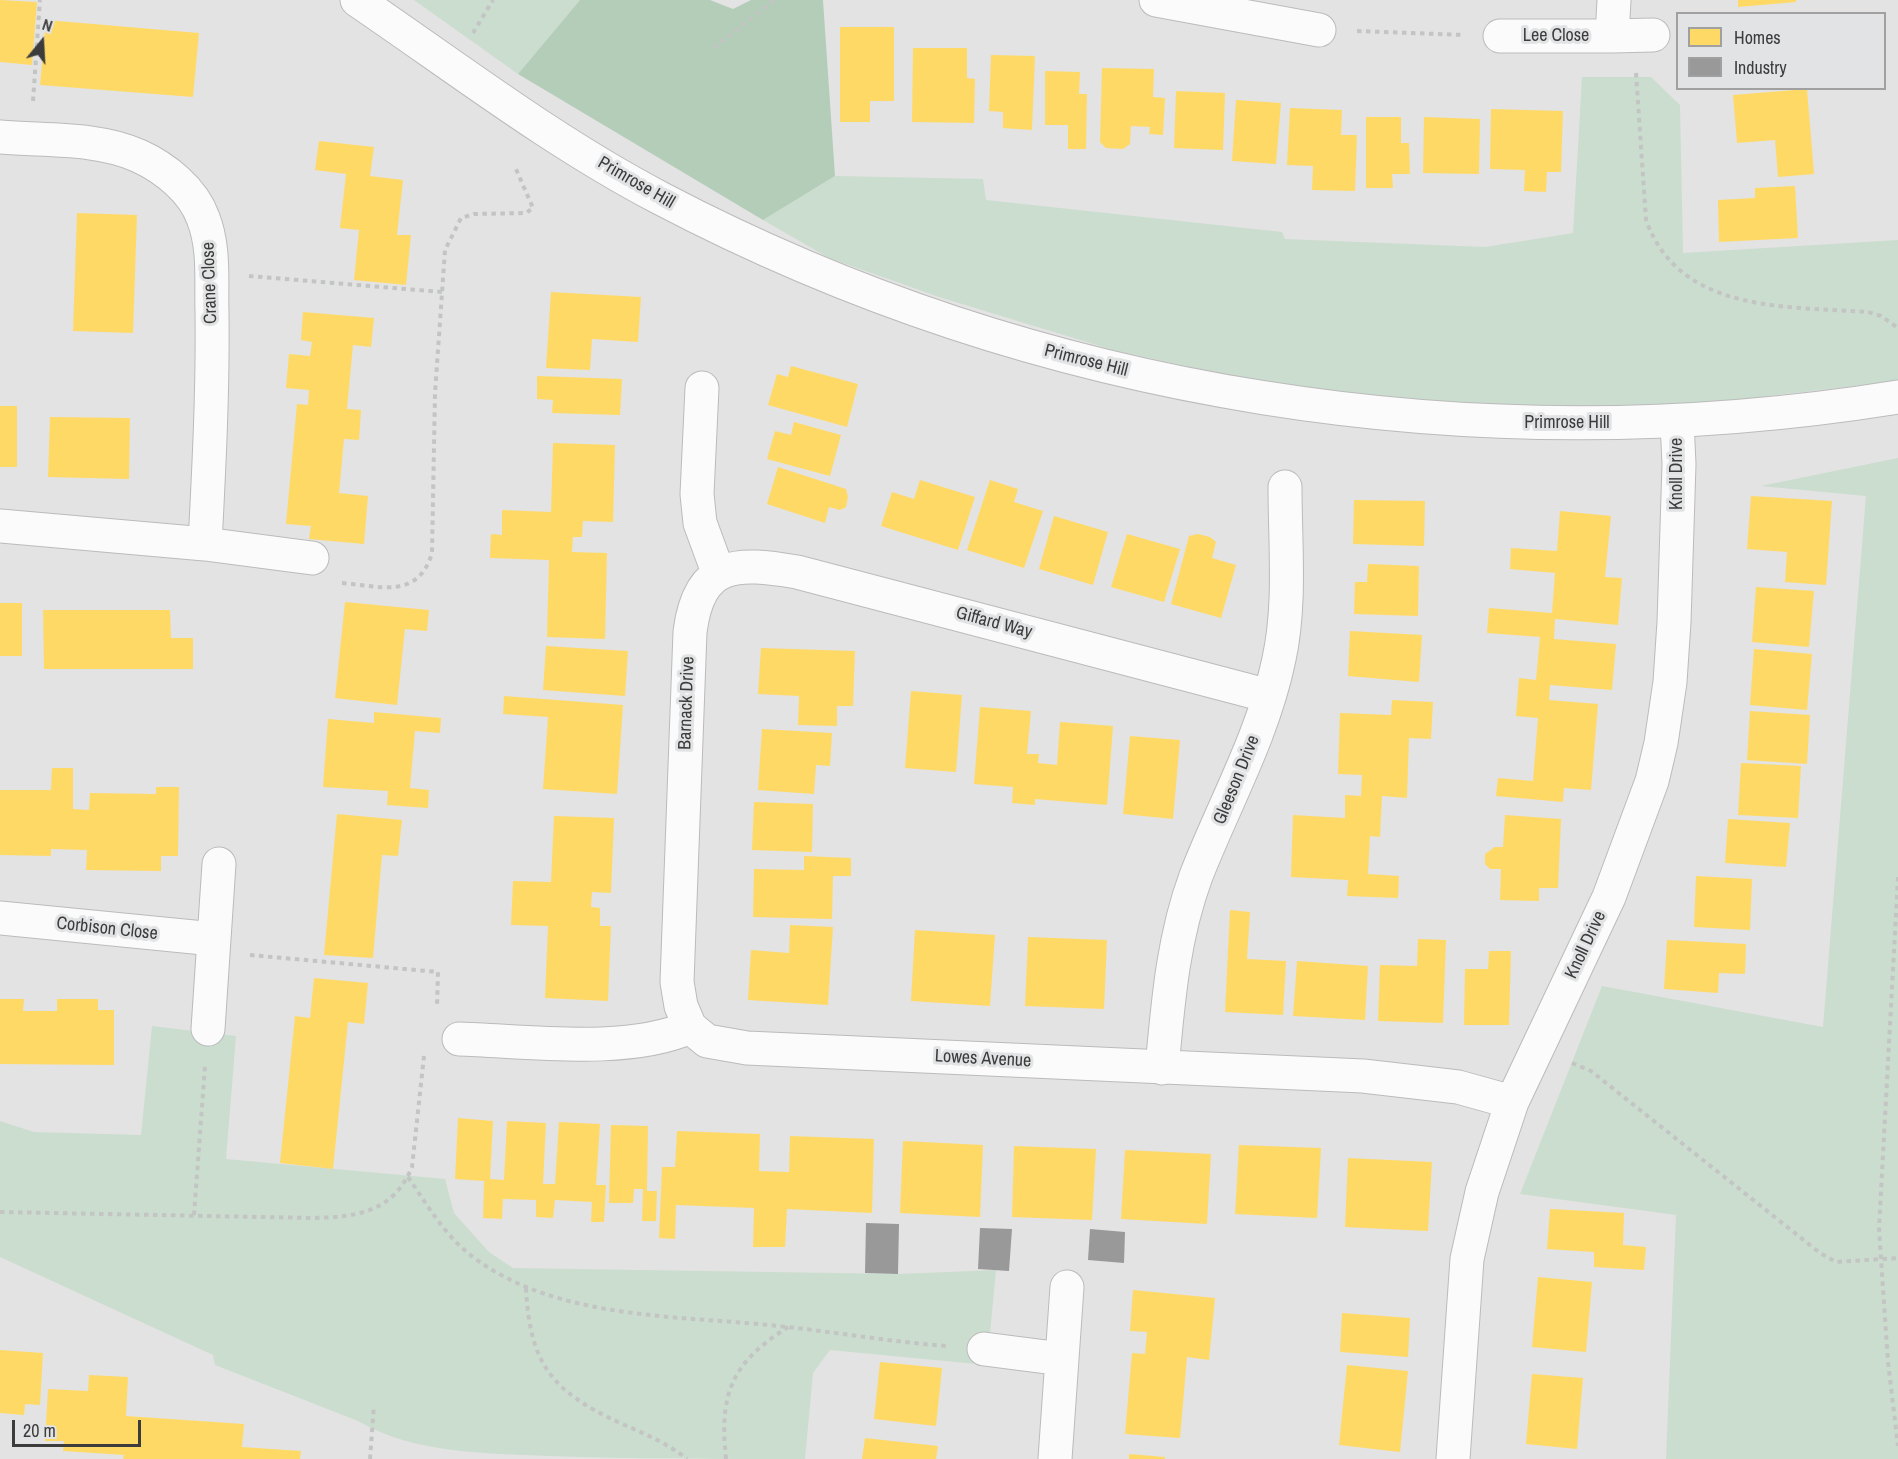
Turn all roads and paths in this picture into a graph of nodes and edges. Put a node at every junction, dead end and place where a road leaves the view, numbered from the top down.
1 (40, 0) edge
2 (357, 0) edge
3 (774, 0) edge
4 (1156, 0) edge
5 (1614, 0) edge
6 (1261, 10) edge
7 (1319, 30) joint
8 (1653, 35) dead end
9 (1500, 36) joint
10 (1612, 36) junction
11 (714, 48) dead end
12 (1636, 62) dead end
13 (33, 105) dead end
14 (0, 137) edge
15 (516, 169) dead end
16 (248, 276) dead end
17 (442, 292) junction
18 (1898, 328) edge
19 (702, 388) dead end
20 (1898, 398) edge
21 (1677, 422) junction
22 (1285, 487) dead end
23 (0, 526) edge
24 (205, 544) junction
25 (322, 570) joint
26 (718, 572) junction
27 (1269, 696) junction
28 (219, 864) dead end
29 (1898, 877) edge
30 (0, 918) edge
31 (214, 939) junction
32 (272, 957) dead end
33 (436, 1012) dead end
34 (690, 1027) junction
35 (208, 1029) joint
36 (459, 1039) dead end
37 (1537, 1052) junction
38 (424, 1055) dead end
39 (1162, 1068) junction
40 (1512, 1102) junction
41 (408, 1177) junction
42 (0, 1212) edge
43 (194, 1215) junction
44 (1898, 1258) edge
45 (1880, 1260) junction
46 (1067, 1287) dead end
47 (526, 1288) junction
48 (788, 1327) junction
49 (984, 1349) joint
50 (1062, 1359) junction
51 (374, 1406) dead end
52 (1898, 1446) edge
53 (370, 1459) edge
54 (687, 1459) edge
55 (726, 1459) edge
56 (1055, 1459) edge
57 (1454, 1459) edge

1 - 13 path
2 - 21 street, Primrose Hill
3 - 11 path
4 - 6 street
5 - 10 street, Lee Close
6 - 7 street
7 - 9 path
8 - 10 street, Lee Close
9 - 10 street, Lee Close
12 - 18 path
14 - 24 street, Crane Close
15 - 17 path
16 - 17 path
17 - 25 path
19 - 26 street
20 - 21 street, Primrose Hill
21 - 37 street, Knoll Drive
22 - 27 street, Gleeson Drive
23 - 24 street
24 - 25 street
26 - 27 street, Giffard Way
26 - 34 street, Barnack Drive
27 - 39 street, Gleeson Drive
28 - 31 street
29 - 45 path
30 - 31 street, Corbison Close
31 - 35 street
32 - 33 path
34 - 36 street
34 - 39 street, Lowes Avenue
35 - 43 path
37 - 40 street, Knoll Drive
37 - 45 path
38 - 41 path
39 - 40 street, Lowes Avenue
40 - 57 street, Knoll Drive
41 - 43 path
41 - 47 path
42 - 43 path
44 - 45 path
45 - 52 path
46 - 50 street
47 - 48 path
47 - 54 path
48 - 49 path
48 - 55 path
49 - 50 street
50 - 56 street
51 - 53 path

